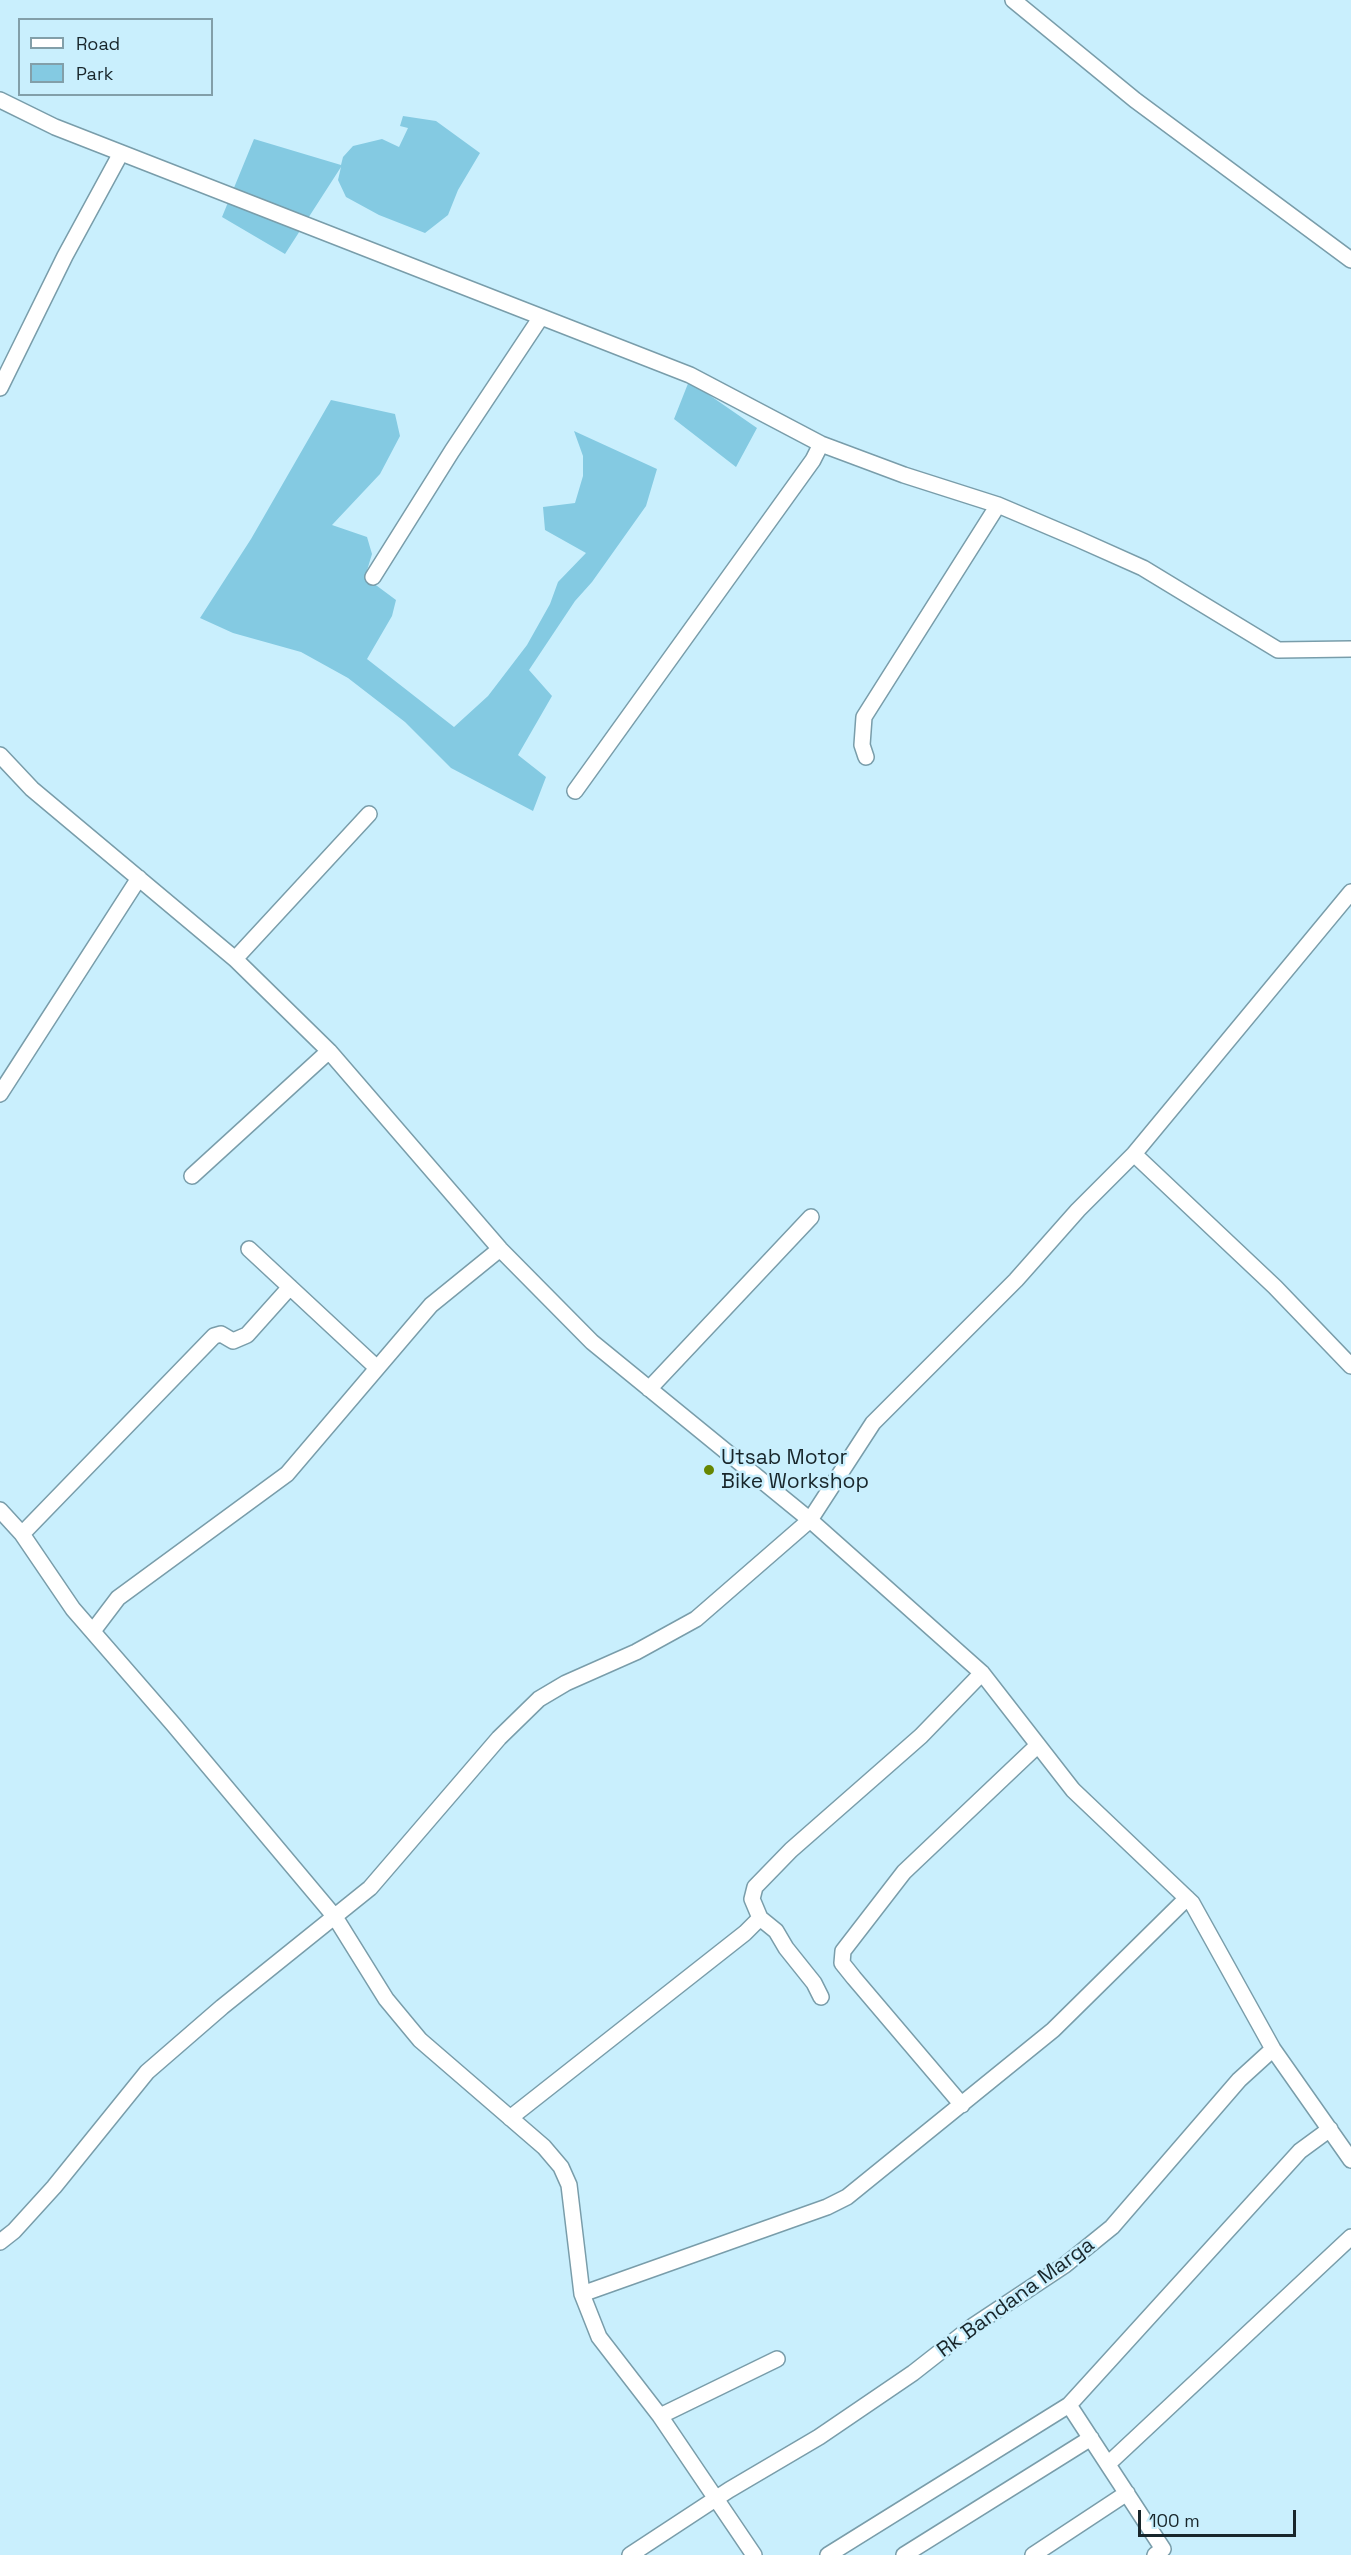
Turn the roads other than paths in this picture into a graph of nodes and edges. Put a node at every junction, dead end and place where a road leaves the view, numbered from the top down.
1 (1013, 0) edge
2 (0, 100) edge
3 (121, 153) junction
4 (1351, 260) edge
5 (541, 317) junction
6 (0, 388) edge
7 (821, 444) junction
8 (998, 505) junction
9 (373, 577) dead end
10 (1351, 649) edge
11 (0, 754) edge
12 (866, 757) dead end
13 (575, 790) dead end
14 (369, 814) dead end
15 (139, 878) junction
16 (1351, 892) edge
17 (235, 959) junction
18 (329, 1051) junction
19 (0, 1094) edge
20 (1134, 1154) junction
21 (192, 1176) dead end
22 (810, 1217) dead end
23 (249, 1249) dead end
24 (500, 1249) junction
25 (290, 1287) junction
26 (1351, 1366) edge
27 (376, 1368) junction
28 (649, 1389) junction
29 (0, 1510) edge
30 (810, 1520) junction
31 (22, 1534) junction
32 (93, 1631) junction
33 (982, 1673) junction
34 (1038, 1746) junction
35 (1187, 1898) junction
36 (335, 1917) junction
37 (760, 1918) junction
38 (821, 1997) dead end
39 (1273, 2049) junction
40 (962, 2105) junction
41 (510, 2118) junction
42 (1329, 2129) junction
43 (1351, 2160) edge
44 (1351, 2237) edge
45 (0, 2242) edge
46 (582, 2294) junction
47 (777, 2359) dead end
48 (1069, 2404) junction
49 (660, 2416) junction
50 (1091, 2438) junction
51 (1108, 2464) junction
52 (1126, 2493) junction
53 (717, 2498) junction
54 (630, 2555) edge
55 (754, 2555) edge
56 (828, 2555) edge
57 (904, 2555) edge
58 (1033, 2555) edge
59 (1155, 2555) edge

1 - 4 street
2 - 3 street
3 - 5 street
3 - 6 street
5 - 7 street
5 - 9 street
7 - 8 street
7 - 13 street
8 - 10 street
8 - 12 street
11 - 15 street
14 - 17 street
15 - 17 street
15 - 19 street
16 - 20 street
17 - 18 street
18 - 21 street
18 - 24 street
20 - 26 street
20 - 30 street
22 - 28 street
23 - 25 street
24 - 27 street
24 - 28 street
25 - 27 street
25 - 31 street
27 - 32 street
28 - 30 street
29 - 31 street
30 - 33 street
30 - 36 street
31 - 32 street
32 - 36 street
33 - 34 street
33 - 37 street
34 - 35 street
34 - 40 street
35 - 39 street
35 - 40 street
36 - 41 street
36 - 45 street
37 - 38 street
37 - 41 street
39 - 42 street
39 - 53 street, Rk Bandana Marga
40 - 46 street
41 - 46 street
42 - 43 street
42 - 48 street
44 - 51 street
46 - 49 street
47 - 49 street
48 - 50 street
48 - 56 street
49 - 53 street
50 - 51 street
50 - 57 street
51 - 52 street
52 - 58 street
52 - 59 street
53 - 54 street, Rk Bandana Marga
53 - 55 street

